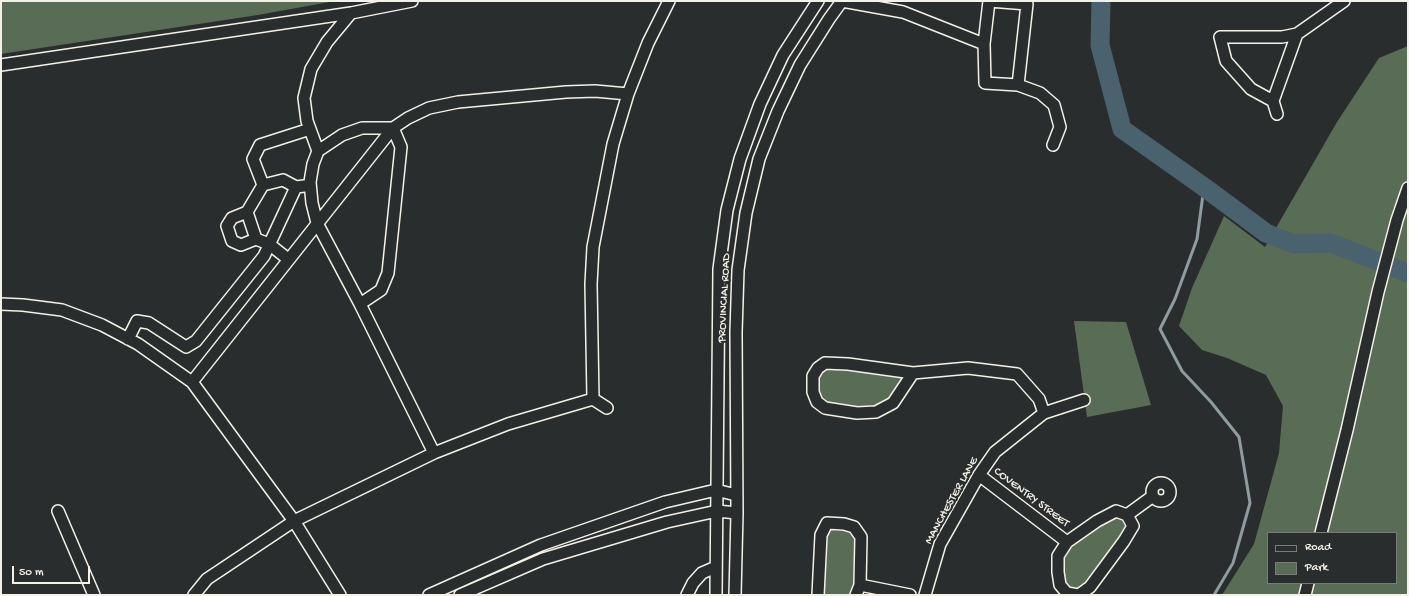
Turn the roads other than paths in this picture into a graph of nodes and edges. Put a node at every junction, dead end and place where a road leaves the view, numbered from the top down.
1 (412, 1) edge
2 (669, 1) edge
3 (818, 1) edge
4 (842, 1) edge
5 (1344, 1) edge
6 (351, 13) junction
7 (1297, 34) junction
8 (984, 44) junction
9 (1, 64) edge
10 (1018, 85) junction
11 (628, 94) junction
12 (1273, 102) junction
13 (1277, 114) dead end
14 (310, 128) junction
15 (393, 128) junction
16 (1053, 146) dead end
17 (318, 151) junction
18 (736, 172) junction
19 (755, 176) junction
20 (263, 184) junction
21 (310, 186) junction
22 (296, 187) junction
23 (1408, 188) edge
24 (1405, 210) edge
25 (247, 212) junction
26 (317, 223) junction
27 (256, 239) junction
28 (269, 244) junction
29 (288, 259) junction
30 (1, 304) edge
31 (360, 304) junction
32 (128, 339) junction
33 (913, 373) junction
34 (192, 382) junction
35 (593, 399) junction
36 (1084, 400) dead end
37 (608, 408) dead end
38 (1044, 413) junction
39 (434, 453) junction
40 (978, 475) junction
41 (716, 490) junction
42 (736, 495) junction
43 (1153, 496) dead end
44 (58, 511) dead end
45 (717, 511) junction
46 (737, 514) junction
47 (1128, 515) junction
48 (294, 522) junction
49 (1321, 532) edge
50 (1067, 542) junction
51 (716, 567) junction
52 (1308, 584) edge
53 (858, 590) edge
54 (1093, 591) edge
55 (94, 595) edge
56 (194, 595) edge
57 (340, 595) edge
58 (429, 595) edge
59 (460, 595) edge
60 (687, 595) edge
61 (716, 595) edge
62 (735, 595) edge
63 (818, 595) edge
64 (910, 595) edge
65 (925, 595) edge
66 (1079, 595) edge
67 (1305, 595) edge

1 - 6 street
2 - 11 street
3 - 18 street, PROVINCIAL ROAD
4 - 8 street
4 - 19 street, PROVINCIAL ROAD
5 - 7 street
6 - 9 street
6 - 14 street
7 - 12 street
7 - 12 street
8 - 10 street
8 - 10 street
10 - 16 street
11 - 15 street
11 - 35 street
12 - 13 street
14 - 17 street
14 - 20 street
15 - 17 street
15 - 26 street
15 - 31 street
17 - 21 street
18 - 19 street
18 - 41 street, PROVINCIAL ROAD
19 - 42 street, PROVINCIAL ROAD
20 - 22 street
20 - 25 street
21 - 22 street
21 - 26 street
22 - 28 street
23 - 24 street
24 - 49 street
25 - 27 street
25 - 27 street
26 - 29 street
26 - 31 street
27 - 28 street
28 - 29 street
28 - 32 street
29 - 34 street
30 - 32 street
31 - 39 street
32 - 34 street
33 - 33 street
33 - 38 street
34 - 48 street
35 - 37 street
35 - 39 street
36 - 38 street, MANCHESTER LANE
38 - 40 street, MANCHESTER LANE
39 - 48 street
40 - 50 street, COVENTRY STREET
40 - 65 street, MANCHESTER LANE
41 - 42 street
41 - 45 street, PROVINCIAL ROAD
41 - 58 street
42 - 46 street, PROVINCIAL ROAD
43 - 47 street
44 - 55 street
45 - 46 street
45 - 51 street, PROVINCIAL ROAD
45 - 59 street
46 - 62 street, PROVINCIAL ROAD
47 - 50 street, COVENTRY STREET
47 - 54 street, COVENTRY STREET
48 - 56 street
48 - 57 street
50 - 66 street, COVENTRY STREET
51 - 60 street
51 - 61 street, PROVINCIAL ROAD
52 - 67 street
53 - 63 street
53 - 64 street
54 - 66 street, COVENTRY STREET

